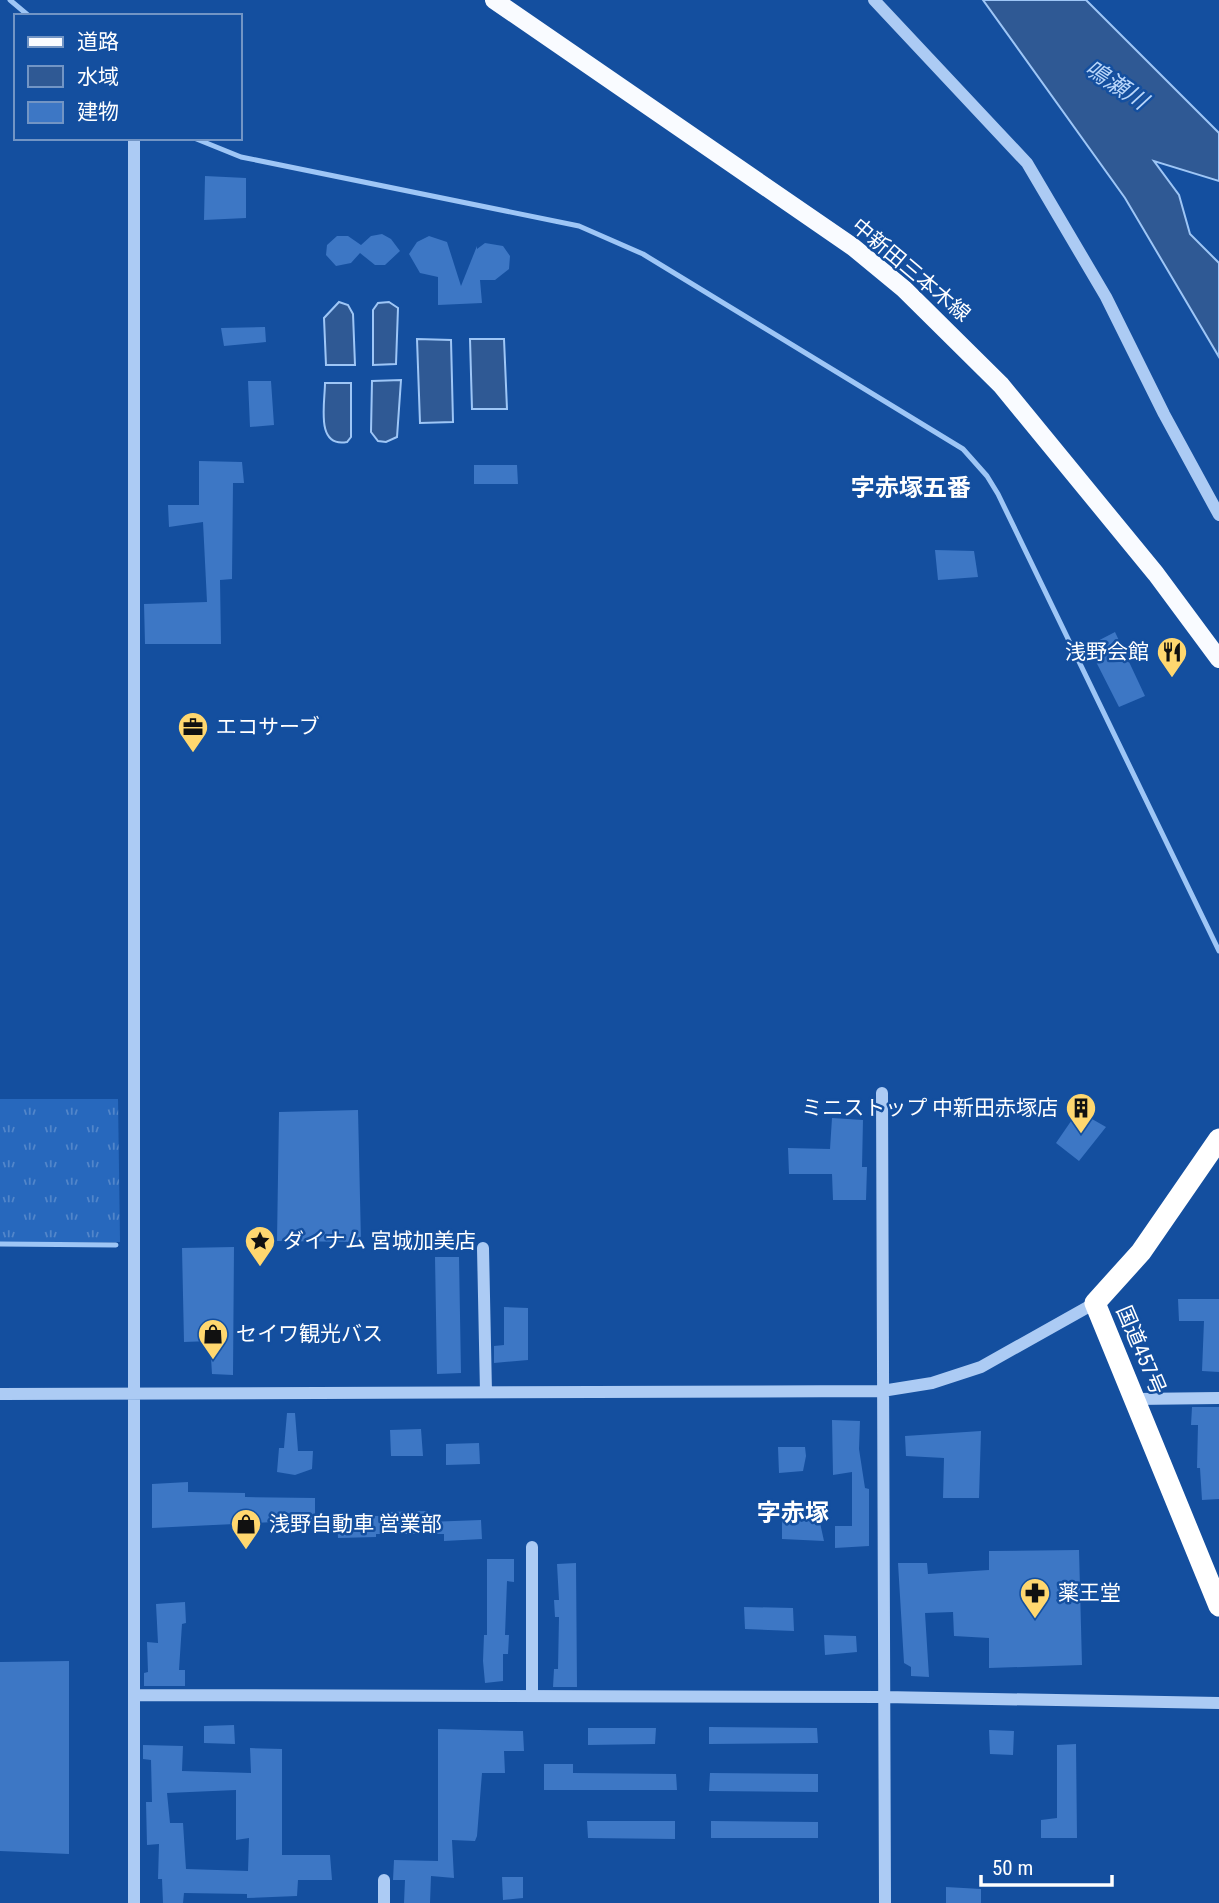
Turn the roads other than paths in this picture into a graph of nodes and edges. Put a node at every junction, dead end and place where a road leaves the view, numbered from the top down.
1 (495, 0) edge
2 (874, 0) edge
3 (134, 140) edge
4 (1219, 514) edge
5 (1219, 660) edge
6 (882, 1093) dead end
7 (1219, 1139) edge
8 (483, 1248) dead end
9 (1095, 1303) junction
10 (882, 1391) junction
11 (486, 1392) junction
12 (0, 1394) edge
13 (133, 1394) junction
14 (1219, 1398) edge
15 (1135, 1399) junction
16 (531, 1547) dead end
17 (1219, 1606) edge
18 (134, 1695) junction
19 (532, 1696) junction
20 (884, 1697) junction
21 (1219, 1703) edge
22 (384, 1880) dead end
23 (134, 1903) edge
24 (384, 1903) edge
25 (885, 1903) edge

1 - 5 main road, 中新田三本木線
2 - 4 street
3 - 13 street
6 - 10 street
7 - 9 highway, 国道457号
8 - 11 street
9 - 10 street
9 - 15 highway, 国道457号
10 - 11 street
10 - 20 street
11 - 13 street
12 - 13 street
13 - 18 street
14 - 15 street
15 - 17 highway, 国道457号
16 - 19 street
18 - 19 street
18 - 23 street
19 - 20 street
20 - 21 street
20 - 25 street
22 - 24 street

